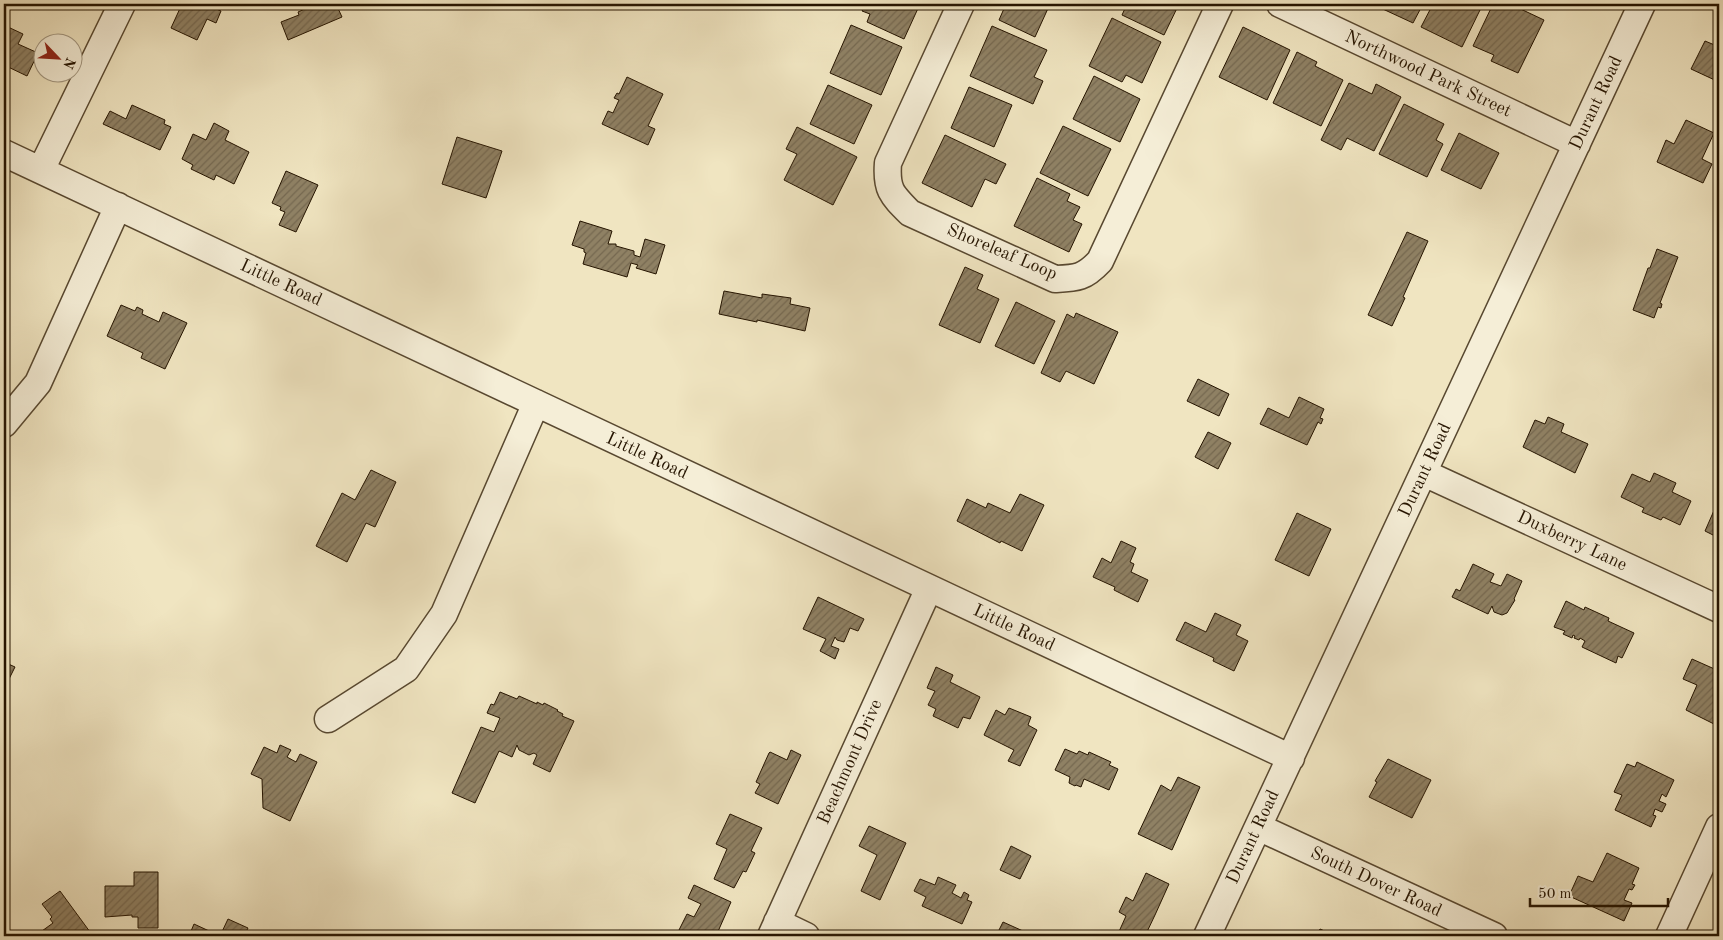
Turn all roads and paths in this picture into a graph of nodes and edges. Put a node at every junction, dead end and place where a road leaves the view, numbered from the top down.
1 (122, 4) edge
2 (961, 4) edge
3 (1220, 4) edge
4 (1280, 4) edge
5 (1642, 4) edge
6 (1577, 144) junction
7 (4, 153) edge
8 (41, 170) junction
9 (118, 206) junction
10 (536, 403) junction
11 (4, 424) edge
12 (1424, 473) junction
13 (929, 588) junction
14 (1719, 608) edge
15 (328, 719) dead end
16 (1291, 758) junction
17 (1258, 827) junction
18 (1719, 828) edge
19 (774, 929) edge
20 (806, 936) edge
21 (1207, 936) edge
22 (1494, 936) edge
23 (1669, 936) edge

1 - 8 street
2 - 3 street, Shoreleaf Loop
4 - 6 street, Northwood Park Street
5 - 6 street, Durant Road
6 - 12 street, Durant Road
7 - 8 street, Little Road
8 - 9 street, Little Road
9 - 10 street, Little Road
9 - 11 street
10 - 13 street, Little Road
10 - 15 street
12 - 14 street, Duxberry Lane
12 - 16 street, Durant Road
13 - 16 street, Little Road
13 - 19 street, Beachmont Drive
16 - 17 street, Durant Road
17 - 21 street, Durant Road
17 - 22 street, South Dover Road
18 - 23 street
19 - 20 street

